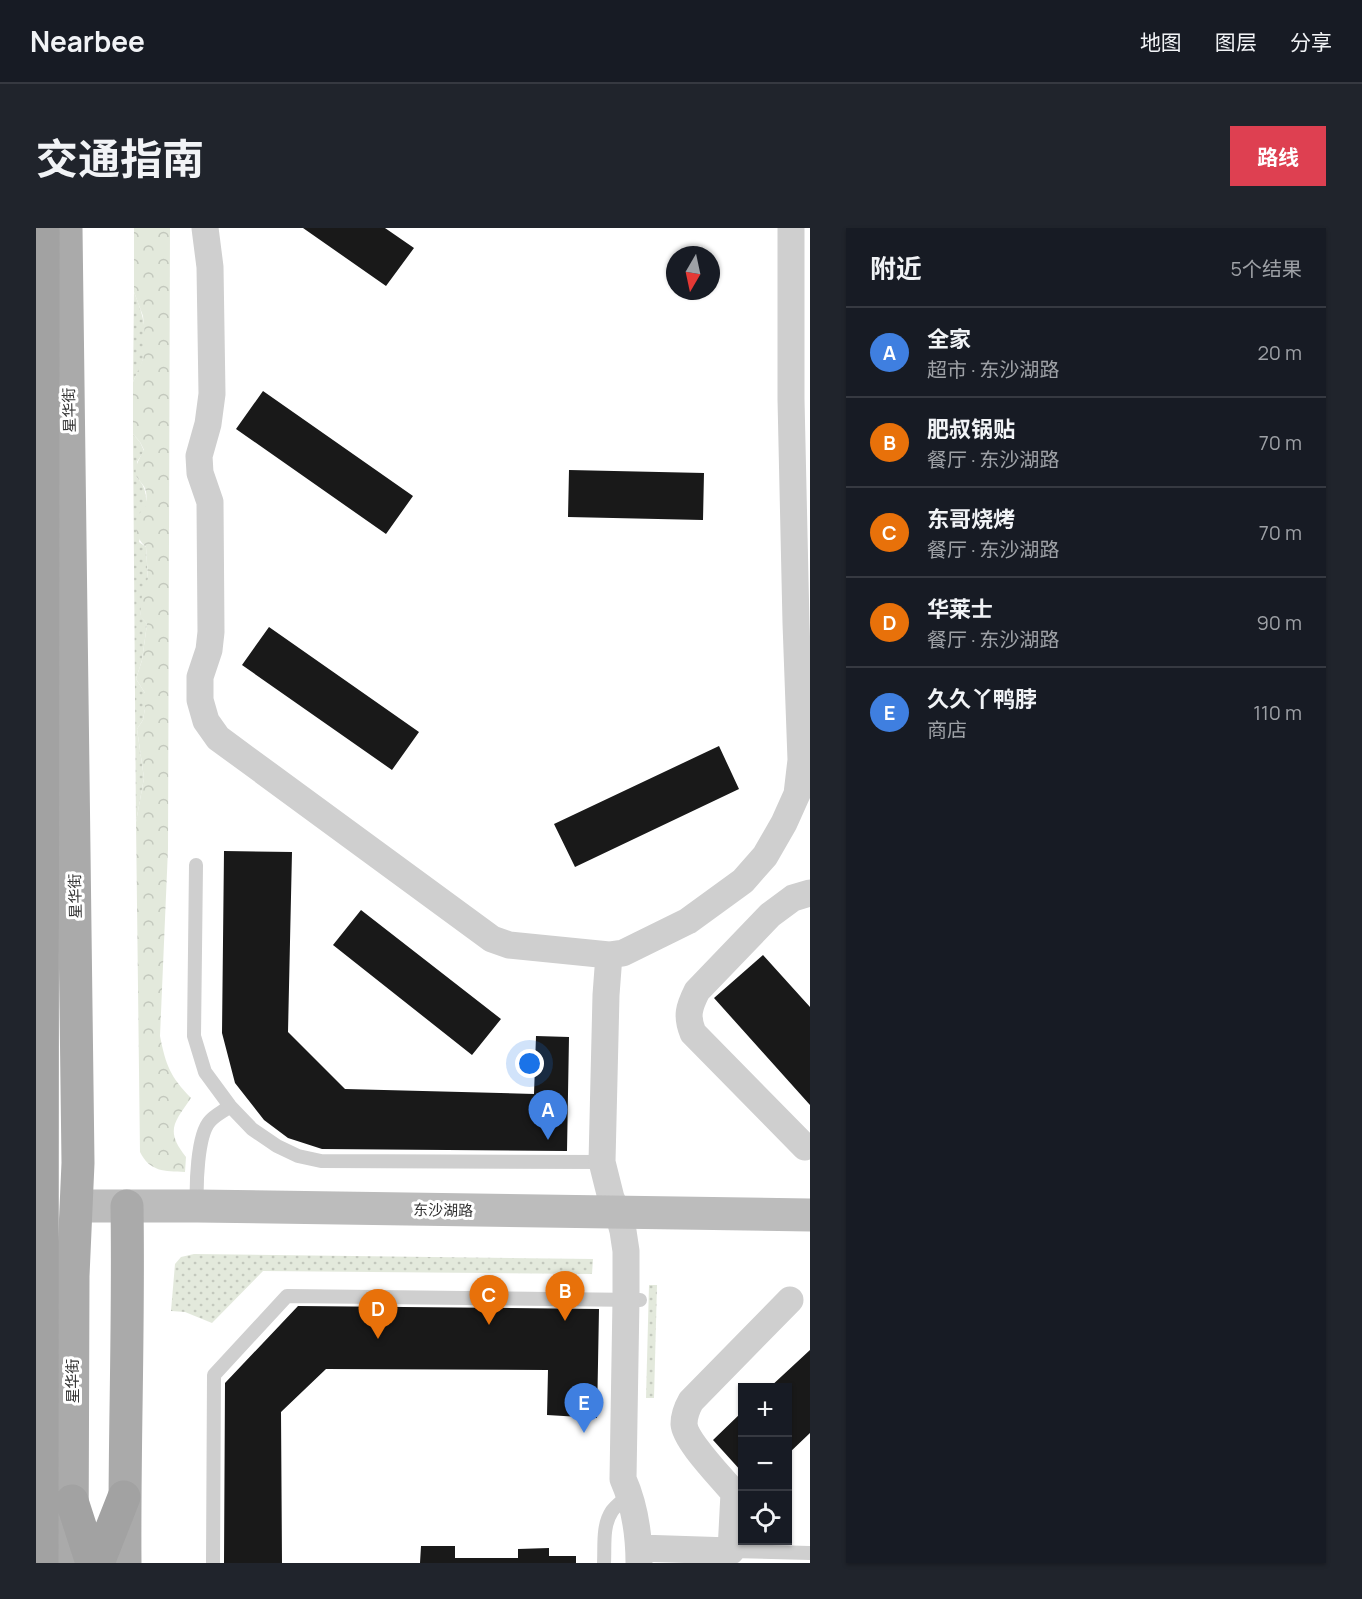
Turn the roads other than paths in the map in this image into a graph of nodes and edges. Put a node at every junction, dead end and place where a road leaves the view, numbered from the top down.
1 (42, 228) edge
2 (66, 228) edge
3 (205, 228) edge
4 (791, 228) edge
5 (801, 260) edge
6 (800, 399) edge
7 (802, 545) edge
8 (806, 760) edge
9 (196, 865) dead end
10 (743, 881) junction
11 (810, 893) edge
12 (770, 915) junction
13 (616, 954) junction
14 (230, 1106) junction
15 (805, 1147) dead end
16 (608, 1162) junction
17 (77, 1206) junction
18 (127, 1206) junction
19 (197, 1206) junction
20 (625, 1213) junction
21 (810, 1215) edge
22 (633, 1299) junction
23 (790, 1300) dead end
24 (630, 1494) junction
25 (124, 1497) junction
26 (72, 1501) junction
27 (731, 1551) junction
28 (810, 1553) edge
29 (639, 1555) edge
30 (42, 1563) edge
31 (72, 1563) edge
32 (92, 1563) edge
33 (98, 1563) edge
34 (125, 1563) edge
35 (213, 1563) edge
36 (604, 1563) edge
37 (613, 1563) edge

1 - 30 highway
2 - 17 main road, 星华街
3 - 13 street
4 - 5 street
5 - 6 street
6 - 7 street
7 - 8 street
8 - 10 street
9 - 14 lane
10 - 12 street
10 - 13 street
11 - 12 street
12 - 15 street
13 - 16 street
14 - 16 lane
14 - 19 lane
16 - 20 street
17 - 18 main road, 东沙湖路
17 - 26 main road, 星华街
18 - 19 main road, 东沙湖路
18 - 25 main road
19 - 20 main road, 东沙湖路
20 - 21 main road, 东沙湖路
20 - 22 street
22 - 24 street
22 - 35 lane
23 - 27 street
24 - 29 street
24 - 36 lane
24 - 37 lane
25 - 33 highway
25 - 34 main road
26 - 31 main road, 星华街
26 - 32 highway
27 - 28 lane
27 - 29 street

